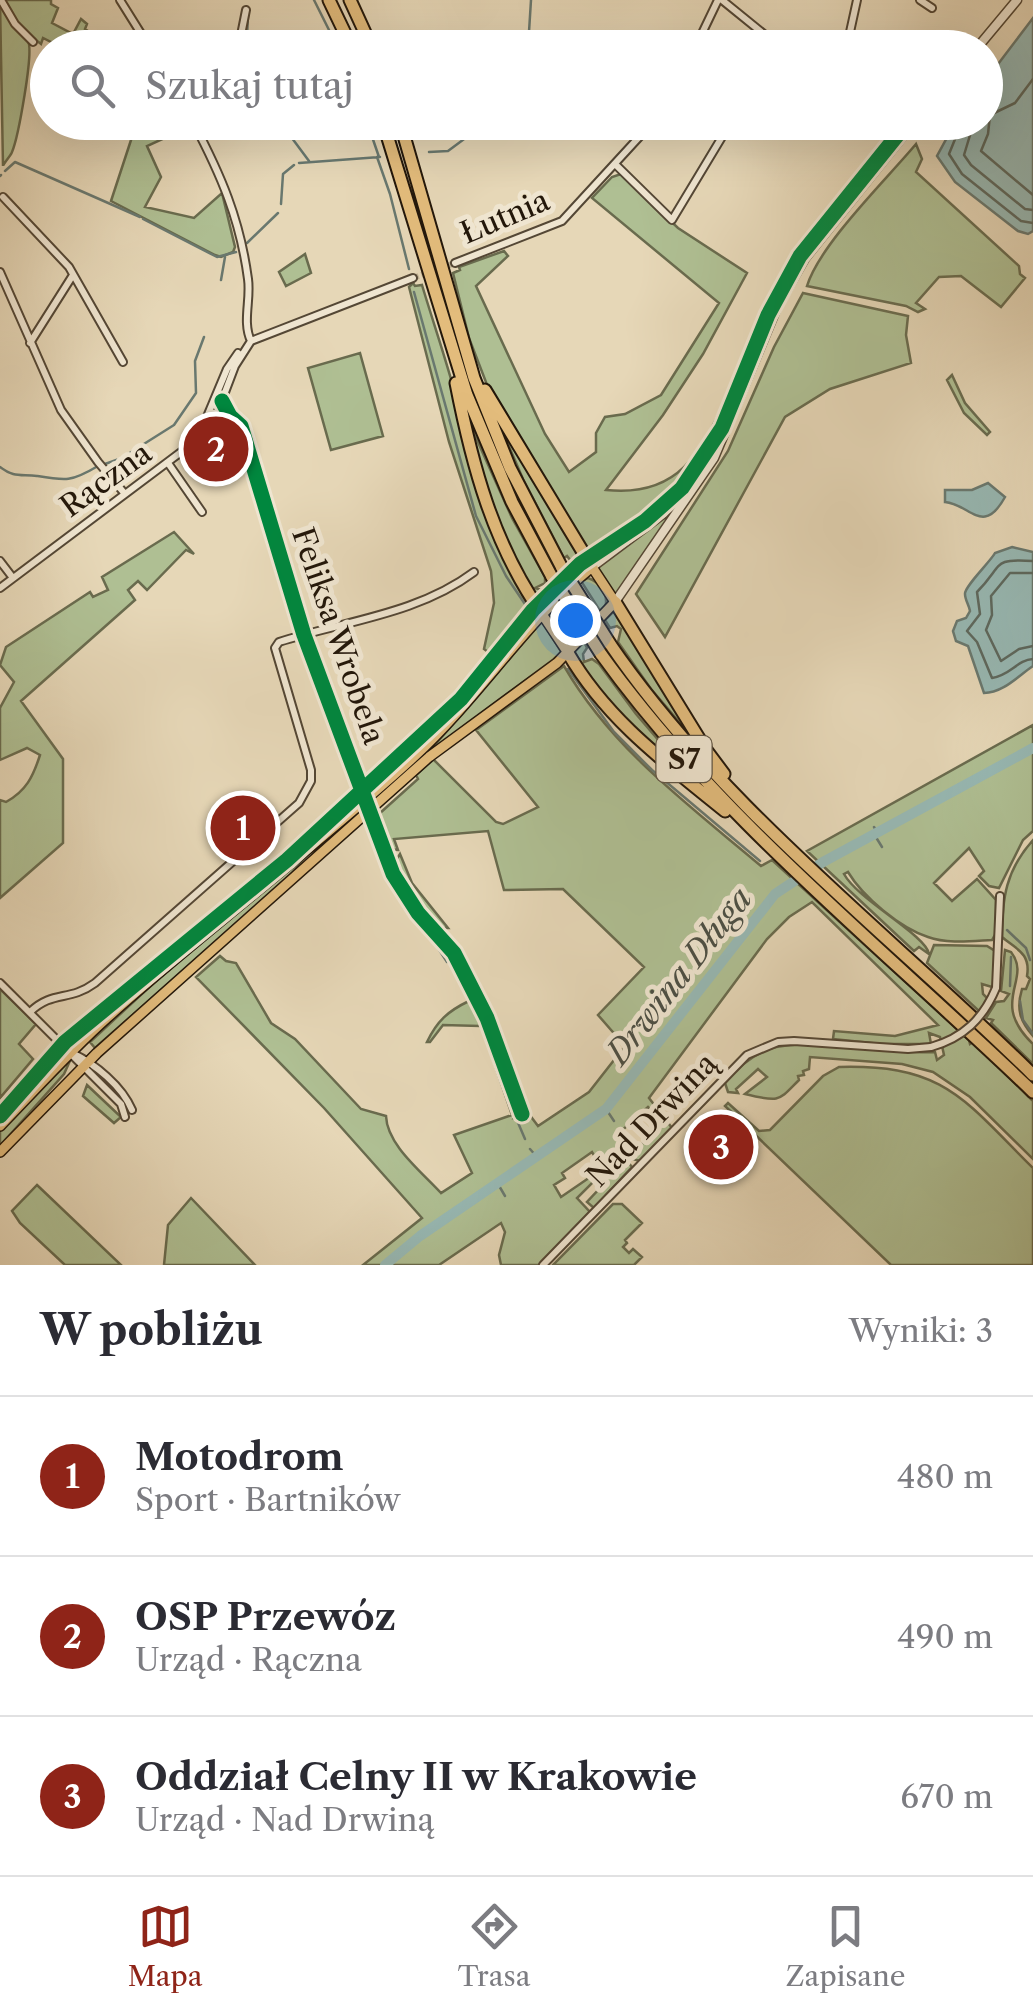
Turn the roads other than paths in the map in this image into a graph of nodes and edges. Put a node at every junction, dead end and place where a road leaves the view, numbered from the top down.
1 (2, 0) edge
2 (120, 0) edge
3 (329, 0) edge
4 (350, 0) edge
5 (720, 0) edge
6 (857, 0) edge
7 (920, 0) edge
8 (1017, 0) edge
9 (932, 8) dead end
10 (246, 10) dead end
11 (139, 30) edge
12 (242, 30) edge
13 (343, 30) edge
14 (364, 30) edge
15 (704, 30) edge
16 (758, 30) edge
17 (850, 30) edge
18 (992, 30) edge
19 (30, 39) edge
20 (202, 140) edge
21 (390, 140) edge
22 (405, 140) edge
23 (637, 140) edge
24 (720, 140) edge
25 (899, 140) edge
26 (616, 165) junction
27 (2, 197) edge
28 (455, 263) tunnel mouth
29 (0, 272) edge
30 (73, 275) junction
31 (413, 278) tunnel mouth
32 (251, 342) junction
33 (30, 344) junction
34 (460, 357) junction
35 (123, 362) dead end
36 (222, 401) junction
37 (212, 415) junction
38 (230, 416) junction
39 (224, 425) junction
40 (206, 432) junction
41 (725, 434) junction
42 (244, 436) junction
43 (192, 445) junction
44 (168, 462) junction
45 (125, 494) junction
46 (202, 512) dead end
47 (1, 560) edge
48 (592, 567) junction
49 (474, 572) dead end
50 (13, 578) junction
51 (0, 588) edge
52 (614, 602) junction
53 (542, 614) junction
54 (304, 635) junction
55 (606, 649) junction
56 (568, 653) junction
57 (367, 805) junction
58 (766, 823) junction
59 (785, 850) junction
60 (829, 891) junction
61 (1000, 896) dead end
62 (0, 983) edge
63 (30, 1012) junction
64 (71, 1052) junction
65 (85, 1064) junction
66 (1033, 1075) edge
67 (1033, 1092) edge
68 (132, 1110) dead end
69 (522, 1114) dead end
70 (125, 1117) dead end
71 (0, 1126) edge
72 (0, 1152) edge
73 (543, 1265) edge

1 - 19 street
2 - 11 street
3 - 13 highway
4 - 14 highway
5 - 15 street
5 - 16 street
6 - 17 street
7 - 9 street
8 - 18 street
10 - 12 street
20 - 32 street
21 - 34 highway, S7
22 - 34 highway, S7
23 - 26 street, Łutnia
24 - 26 street
25 - 41 street
26 - 28 street, Łutnia
27 - 30 street
29 - 33 street
30 - 33 street
30 - 35 street
31 - 32 street
32 - 36 street
32 - 37 street
33 - 45 street
34 - 48 highway
34 - 53 highway
34 - 55 highway, S7, bridge
36 - 37 street
36 - 38 street, Feliksa Wrobela
37 - 38 street
37 - 39 street
37 - 40 street, Rączna
37 - 43 street, Rączna
38 - 42 street, Feliksa Wrobela
39 - 40 street
39 - 42 street
40 - 43 street, Rączna
41 - 48 street
41 - 52 street
42 - 54 street, Feliksa Wrobela
43 - 44 street, Rączna
44 - 45 street, Rączna
44 - 46 street
45 - 50 street, Rączna
47 - 50 street
48 - 52 main road
48 - 53 main road
49 - 54 street
50 - 51 street, Rączna
52 - 56 main road
52 - 58 highway
53 - 56 main road
53 - 57 main road
54 - 57 street, Feliksa Wrobela
54 - 63 street
55 - 58 highway, S7
55 - 59 highway, S7
56 - 57 main road
56 - 59 highway
57 - 64 main road
57 - 65 main road
57 - 69 street, Feliksa Wrobela
58 - 59 highway, S7
59 - 60 highway, S7
60 - 66 highway, S7
60 - 67 highway, S7
61 - 73 street, Nad Drwiną, bridge
62 - 63 street
63 - 64 street
64 - 65 street
64 - 71 main road
65 - 68 street
65 - 70 street
65 - 72 main road

